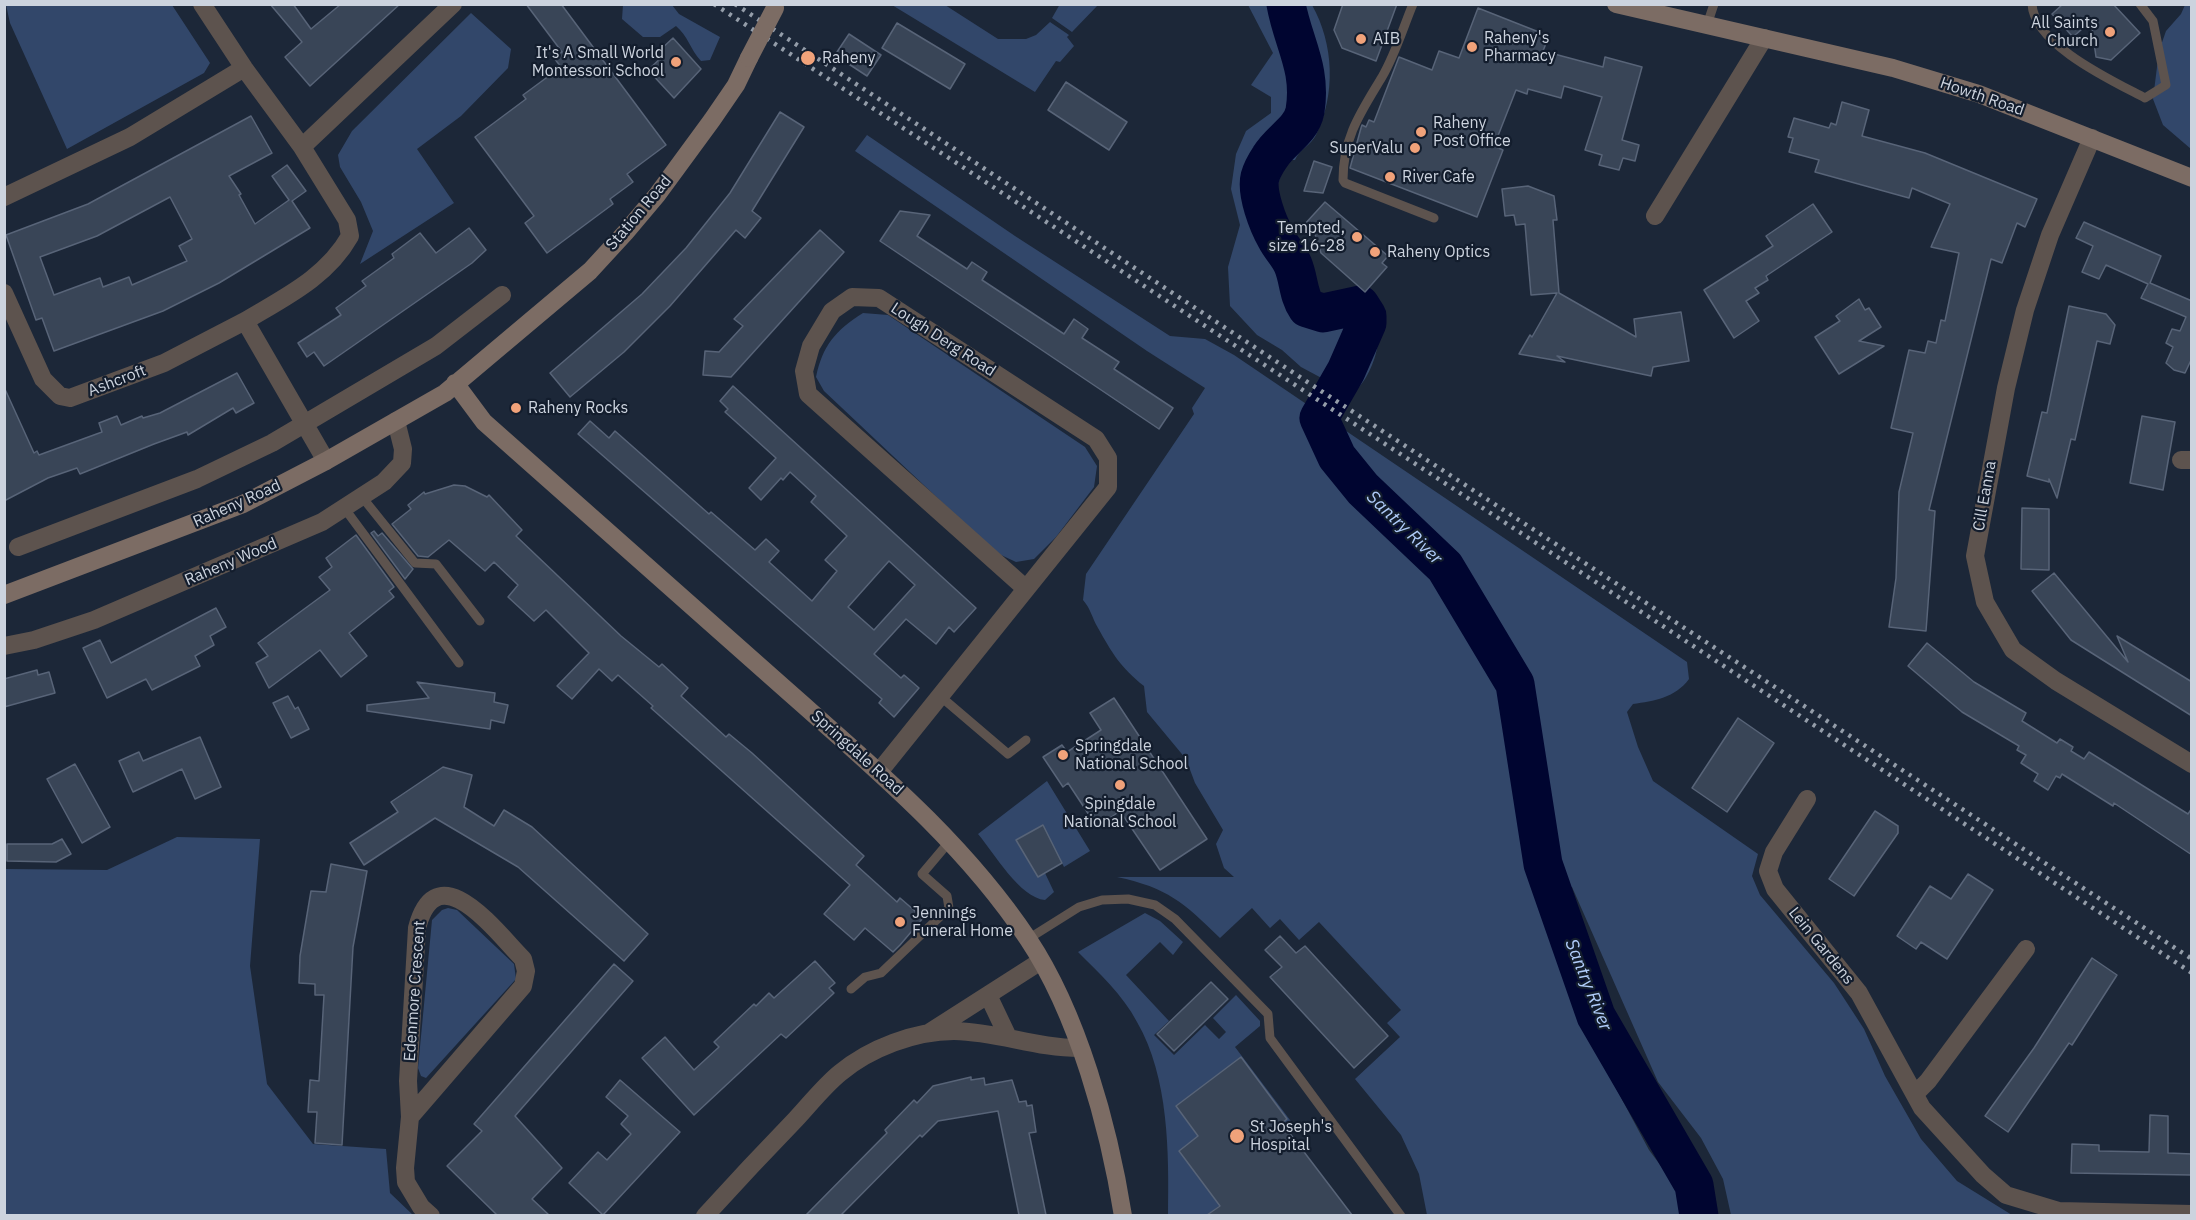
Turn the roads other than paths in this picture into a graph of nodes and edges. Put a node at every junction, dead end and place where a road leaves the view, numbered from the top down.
1 (202, 4) edge
2 (453, 4) edge
3 (1413, 4) edge
4 (1616, 4) edge
5 (1714, 4) edge
6 (2032, 4) edge
7 (2140, 4) edge
8 (776, 6) edge
9 (1707, 25) junction
10 (1764, 38) junction
11 (244, 68) junction
12 (2092, 138) junction
13 (302, 147) junction
14 (2192, 178) edge
15 (4, 196) edge
16 (1655, 216) dead end
17 (1434, 218) dead end
18 (4, 293) edge
19 (502, 295) dead end
20 (245, 321) junction
21 (455, 383) junction
22 (396, 422) junction
23 (303, 423) junction
24 (326, 461) junction
25 (362, 497) junction
26 (345, 508) junction
27 (18, 547) dead end
28 (1025, 588) junction
29 (4, 596) edge
30 (480, 621) dead end
31 (4, 646) edge
32 (459, 663) dead end
33 (940, 696) junction
34 (1026, 740) dead end
35 (2192, 764) edge
36 (879, 772) junction
37 (1807, 799) dead end
38 (949, 842) junction
39 (1029, 939) junction
40 (2026, 949) dead end
41 (1041, 961) junction
42 (851, 989) dead end
43 (988, 995) junction
44 (929, 1033) junction
45 (1008, 1036) junction
46 (1080, 1048) junction
47 (1915, 1094) junction
48 (410, 1117) junction
49 (2059, 1213) edge
50 (2192, 1214) edge
51 (431, 1215) edge
52 (705, 1215) edge
53 (1123, 1215) edge
54 (1401, 1215) edge

1 - 11 street, Ashcroft
2 - 13 street
3 - 17 lane
4 - 9 main road, Howth Road
5 - 9 lane
6 - 7 lane
8 - 21 main road, Station Road, bridge
9 - 10 main road, Howth Road
10 - 12 main road, Howth Road
10 - 16 street
11 - 13 street, Ashcroft
11 - 15 street
12 - 14 main road, Howth Road
12 - 35 street, Cill Eanna
13 - 20 street, Ashcroft
18 - 20 street, Ashcroft
19 - 23 street
20 - 23 street
21 - 22 main road, Raheny Road
21 - 36 main road, Springdale Road
22 - 24 main road, Raheny Road
22 - 25 street, Raheny Wood
23 - 24 street
23 - 27 street
24 - 29 main road, Raheny Road
25 - 26 street, Raheny Wood
25 - 30 lane
26 - 31 street, Raheny Wood
26 - 32 lane
28 - 28 street, Lough Derg Road
28 - 33 street, Lough Derg Road
33 - 34 lane
33 - 36 street, Lough Derg Road
36 - 38 main road, Springdale Road
37 - 47 street, Lein Gardens
38 - 39 main road, Springdale Road
38 - 42 lane
39 - 41 main road, Springdale Road
39 - 54 lane
40 - 47 street
41 - 43 street
41 - 46 main road, Springdale Road
43 - 44 street
43 - 45 street
44 - 45 street
44 - 52 street
45 - 46 street
46 - 53 main road, Springdale Road
47 - 49 street, Lein Gardens
48 - 48 street, Edenmore Crescent
48 - 51 street, Edenmore Crescent
49 - 50 street, Lein Gardens

